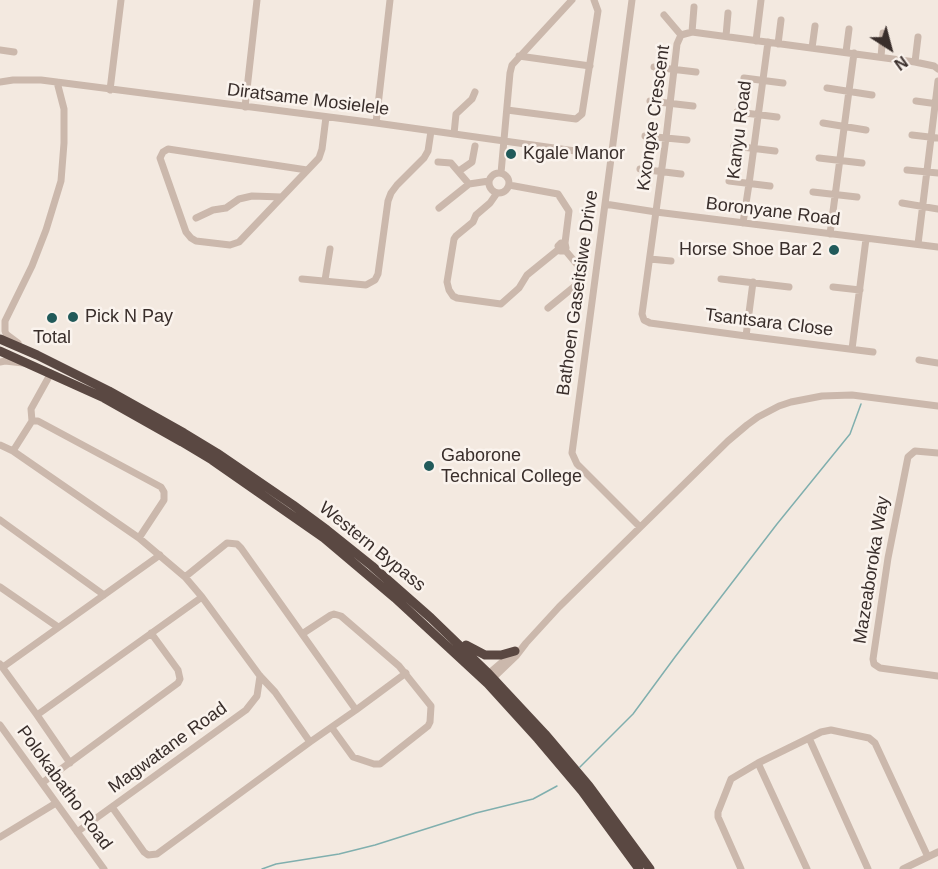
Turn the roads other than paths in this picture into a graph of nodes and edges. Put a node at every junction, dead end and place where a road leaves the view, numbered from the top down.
1 (121, 0) edge
2 (257, 0) edge
3 (390, 0) edge
4 (572, 0) edge
5 (594, 0) edge
6 (632, 0) edge
7 (761, 0) edge
8 (694, 7) dead end
9 (728, 13) dead end
10 (664, 15) dead end
11 (781, 20) dead end
12 (815, 26) dead end
13 (849, 29) dead end
14 (692, 32) junction
15 (883, 33) dead end
16 (681, 35) junction
17 (726, 36) junction
18 (918, 38) dead end
19 (756, 41) junction
20 (768, 42) junction
21 (778, 44) junction
22 (812, 48) junction
23 (0, 50) edge
24 (14, 52) dead end
25 (846, 52) junction
26 (854, 53) junction
27 (519, 57) junction
28 (881, 57) junction
29 (915, 62) junction
30 (590, 66) junction
31 (654, 67) dead end
32 (938, 69) edge
33 (675, 70) junction
34 (696, 72) dead end
35 (744, 78) dead end
36 (762, 80) junction
37 (938, 81) edge
38 (0, 82) edge
39 (57, 82) junction
40 (783, 83) dead end
41 (827, 88) dead end
42 (110, 90) junction
43 (849, 91) junction
44 (475, 92) dead end
45 (872, 95) dead end
46 (650, 101) dead end
47 (916, 101) dead end
48 (671, 103) junction
49 (936, 104) edge
50 (693, 106) dead end
51 (245, 107) junction
52 (507, 110) junction
53 (737, 112) dead end
54 (757, 114) junction
55 (326, 117) junction
56 (777, 117) dead end
57 (376, 123) junction
58 (823, 123) dead end
59 (844, 127) junction
60 (866, 130) dead end
61 (431, 131) junction
62 (454, 134) junction
63 (912, 135) dead end
64 (645, 136) dead end
65 (666, 138) junction
66 (934, 138) edge
67 (687, 140) dead end
68 (504, 141) junction
69 (475, 146) dead end
70 (734, 146) dead end
71 (753, 149) junction
72 (775, 151) dead end
73 (611, 156) junction
74 (819, 158) dead end
75 (840, 161) junction
76 (438, 162) dead end
77 (862, 163) dead end
78 (640, 169) dead end
79 (307, 170) junction
80 (907, 170) dead end
81 (459, 171) junction
82 (927, 171) junction
83 (662, 172) junction
84 (501, 173) junction
85 (938, 173) edge
86 (681, 174) dead end
87 (729, 181) dead end
88 (489, 182) junction
89 (470, 184) junction
90 (749, 184) junction
91 (509, 185) junction
92 (770, 186) dead end
93 (813, 192) dead end
94 (497, 193) junction
95 (836, 195) junction
96 (282, 197) junction
97 (857, 197) dead end
98 (902, 203) dead end
99 (605, 204) junction
100 (922, 207) junction
101 (439, 208) dead end
102 (938, 209) edge
103 (656, 212) junction
104 (196, 218) dead end
105 (743, 223) junction
106 (830, 234) junction
107 (866, 239) junction
108 (918, 244) junction
109 (938, 247) edge
110 (563, 248) junction
111 (330, 249) dead end
112 (650, 259) junction
113 (671, 261) dead end
114 (302, 279) dead end
115 (721, 279) dead end
116 (325, 280) junction
117 (753, 282) junction
118 (789, 287) dead end
119 (833, 287) dead end
120 (860, 290) junction
121 (548, 308) dead end
122 (644, 320) joint
123 (3, 323) edge
124 (747, 336) junction
125 (0, 339) edge
126 (852, 349) junction
127 (0, 351) edge
128 (873, 352) dead end
129 (37, 355) junction
130 (919, 360) dead end
131 (0, 362) edge
132 (938, 363) edge
133 (31, 364) junction
134 (51, 373) junction
135 (938, 406) edge
136 (32, 421) junction
137 (0, 445) edge
138 (14, 452) junction
139 (938, 453) edge
140 (0, 520) edge
141 (640, 527) junction
142 (139, 538) junction
143 (160, 555) junction
144 (184, 577) junction
145 (0, 587) edge
146 (104, 595) junction
147 (202, 597) junction
148 (431, 618) junction
149 (58, 627) junction
150 (151, 633) junction
151 (302, 634) junction
152 (526, 643) junction
153 (514, 651) junction
154 (2, 666) edge
155 (406, 673) junction
156 (260, 676) junction
157 (938, 676) edge
158 (489, 679) junction
159 (356, 710) junction
160 (38, 715) junction
161 (0, 725) edge
162 (332, 728) junction
163 (808, 738) junction
164 (310, 742) junction
165 (70, 763) junction
166 (758, 763) junction
167 (42, 783) junction
168 (56, 803) junction
169 (111, 807) junction
170 (77, 832) junction
171 (0, 837) edge
172 (938, 852) edge
173 (928, 856) junction
174 (104, 869) edge
175 (639, 869) edge
176 (650, 869) edge
177 (741, 869) edge
178 (807, 869) edge
179 (868, 869) edge
180 (903, 869) edge

1 - 42 street
2 - 51 street
3 - 57 street
4 - 27 street
5 - 30 street
6 - 73 street, Bathoen Gaseitsiwe Drive
7 - 19 street
8 - 14 street
9 - 17 street
10 - 16 street
11 - 21 street
12 - 22 street
13 - 25 street
14 - 16 street, Kxongxe Crescent
14 - 17 street, Kxongxe Crescent
15 - 28 street
16 - 33 street, Kxongxe Crescent
17 - 19 street, Kxongxe Crescent
18 - 29 street
19 - 20 street, Kxongxe Crescent
20 - 21 street, Kxongxe Crescent
20 - 36 street, Kanyu Road
21 - 22 street, Kxongxe Crescent
22 - 25 street, Kxongxe Crescent
23 - 24 street
25 - 26 street, Kxongxe Crescent
26 - 28 street, Kxongxe Crescent
26 - 43 street
27 - 30 street
27 - 52 street
28 - 29 street, Kxongxe Crescent
29 - 32 street, Kxongxe Crescent
30 - 52 street
31 - 33 street
33 - 34 street
33 - 48 street, Kxongxe Crescent
35 - 36 street
36 - 40 street
36 - 54 street, Kanyu Road
37 - 49 street
38 - 39 street, Diratsame Mosielele
39 - 42 street, Diratsame Mosielele
39 - 123 street
41 - 43 street
42 - 51 street, Diratsame Mosielele
43 - 45 street
43 - 59 street
44 - 62 street
46 - 48 street
47 - 49 street
48 - 50 street
48 - 65 street, Kxongxe Crescent
49 - 66 street
51 - 55 street, Diratsame Mosielele
52 - 68 street
53 - 54 street
54 - 56 street
54 - 71 street, Kanyu Road
55 - 57 street, Diratsame Mosielele
55 - 79 street
57 - 61 street, Diratsame Mosielele
58 - 59 street
59 - 60 street
59 - 75 street
61 - 62 street, Diratsame Mosielele
61 - 116 street
62 - 68 street, Diratsame Mosielele
63 - 66 street
64 - 65 street
65 - 67 street
65 - 83 street, Kxongxe Crescent
66 - 82 street
68 - 73 street, Diratsame Mosielele
68 - 84 street
69 - 81 street
70 - 71 street
71 - 72 street
71 - 90 street, Kanyu Road
73 - 99 street, Bathoen Gaseitsiwe Drive
74 - 75 street
75 - 77 street
75 - 95 street
76 - 81 street
78 - 83 street
79 - 96 street
79 - 96 street
80 - 82 street
81 - 89 street
82 - 85 street
82 - 100 street
83 - 86 street
83 - 103 street, Kxongxe Crescent
84 - 88 street
84 - 91 street
87 - 90 street
88 - 89 street
88 - 94 street
89 - 101 street
90 - 92 street
90 - 105 street, Kanyu Road
91 - 94 street
91 - 110 street
93 - 95 street
94 - 110 street
95 - 97 street
95 - 106 street
96 - 104 street
98 - 100 street
99 - 103 street, Boronyane Road
99 - 141 street, Bathoen Gaseitsiwe Drive
100 - 102 street
100 - 108 street
103 - 105 street, Boronyane Road
103 - 112 street, Kxongxe Crescent
105 - 106 street, Boronyane Road
106 - 107 street, Boronyane Road
107 - 108 street, Boronyane Road
107 - 120 street, Tsantsara Close
108 - 109 street, Boronyane Road
110 - 121 street
111 - 116 street
112 - 113 street
112 - 122 street, Kxongxe Crescent
114 - 116 street
115 - 117 street
117 - 118 street
117 - 124 street
119 - 120 street
120 - 126 street, Tsantsara Close
122 - 124 street, Tsantsara Close
123 - 129 street
124 - 126 street, Tsantsara Close
125 - 129 highway, Western Bypass
126 - 128 street
127 - 133 highway, Western Bypass
129 - 148 highway, Western Bypass
130 - 132 street
131 - 133 street
133 - 134 highway, Western Bypass
134 - 136 street
134 - 158 highway, Western Bypass
135 - 141 street
136 - 138 street
136 - 142 street
137 - 138 street
138 - 142 street
139 - 157 street, Mazeaboroka Way
140 - 146 street
141 - 152 street
142 - 143 street
143 - 144 street
143 - 146 street
144 - 147 street
144 - 151 street
145 - 149 street
146 - 149 street
147 - 150 street
147 - 156 street
148 - 153 highway
148 - 158 highway, Western Bypass
149 - 154 street
150 - 160 street
150 - 165 street
151 - 155 street
151 - 159 street
152 - 153 street
152 - 158 street
153 - 158 street
154 - 160 street
155 - 159 street
155 - 162 street
156 - 164 street
156 - 169 street, Magwatane Road
158 - 175 highway, Western Bypass
158 - 176 highway, Western Bypass
159 - 162 street
160 - 165 street
161 - 167 street, Polokabatho Road
162 - 164 street
163 - 166 street
163 - 173 street
163 - 179 street
164 - 169 street
165 - 167 street
166 - 177 street
166 - 178 street
167 - 168 street, Polokabatho Road
168 - 170 street, Polokabatho Road
168 - 171 street
169 - 170 street, Magwatane Road
170 - 174 street, Polokabatho Road
172 - 173 street
173 - 180 street

